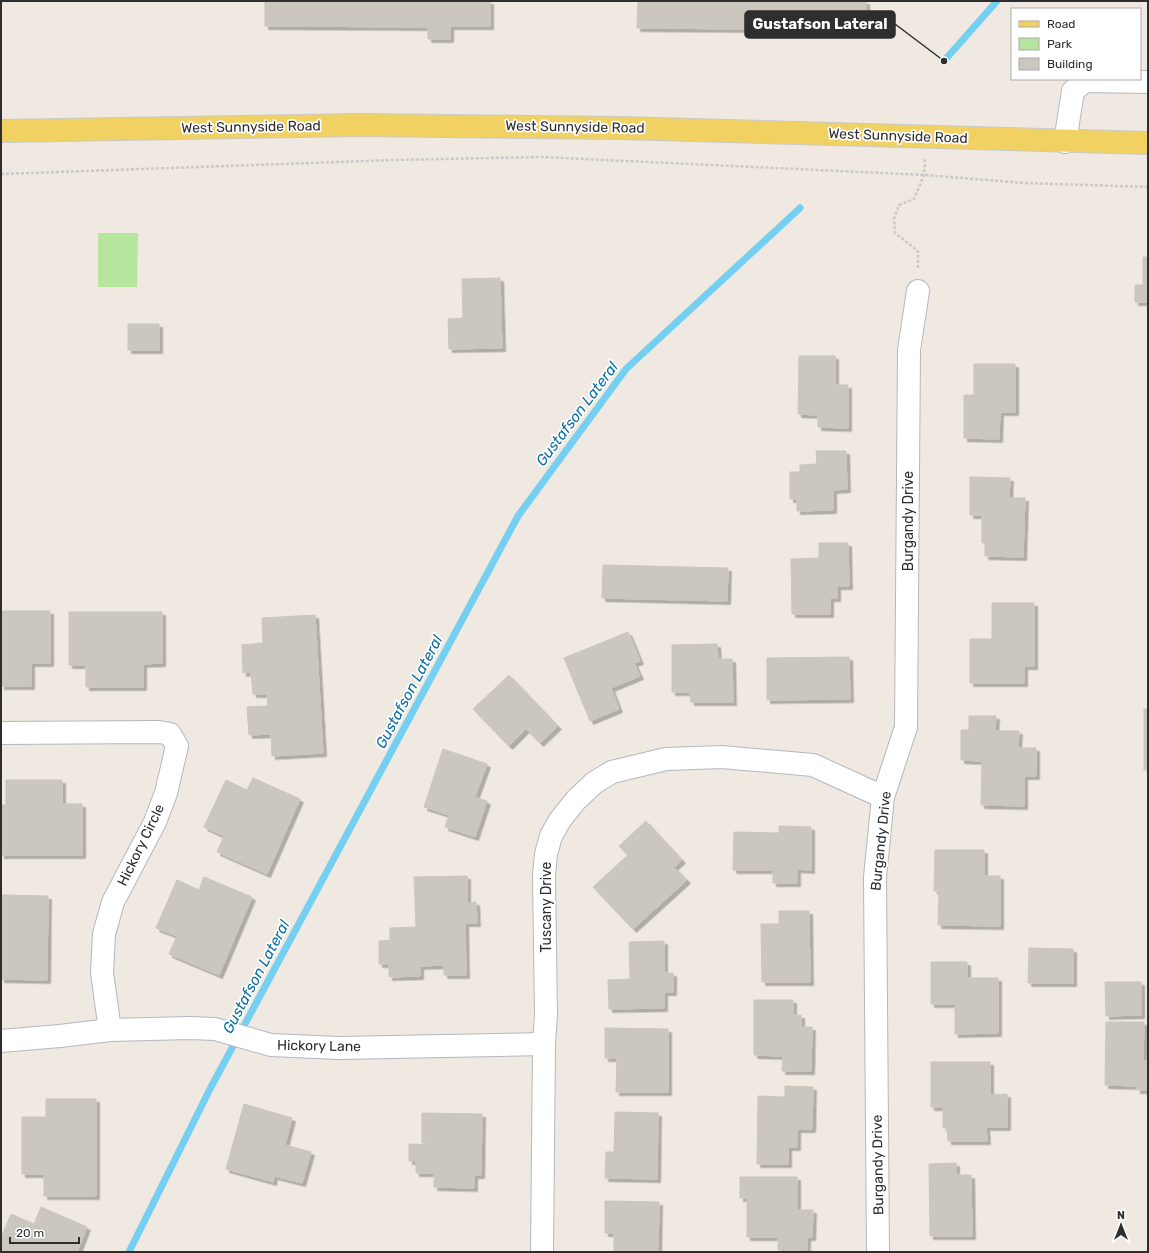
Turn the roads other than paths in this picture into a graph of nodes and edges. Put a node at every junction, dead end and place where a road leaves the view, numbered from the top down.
1 (1148, 82) edge
2 (1, 131) edge
3 (1065, 142) junction
4 (1148, 143) edge
5 (918, 291) road end
6 (1, 733) edge
7 (883, 797) junction
8 (110, 1030) junction
9 (1, 1041) edge
10 (544, 1044) junction
11 (542, 1252) edge
12 (878, 1252) edge

1 - 3 street
2 - 3 main road, West Sunnyside Road
3 - 4 main road, West Sunnyside Road
5 - 7 street, Burgandy Drive
6 - 8 street, Hickory Circle
7 - 10 street, Tuscany Drive
7 - 12 street, Burgandy Drive
8 - 9 street, Hickory Lane
8 - 10 street, Hickory Lane
10 - 11 street, Tuscany Drive

